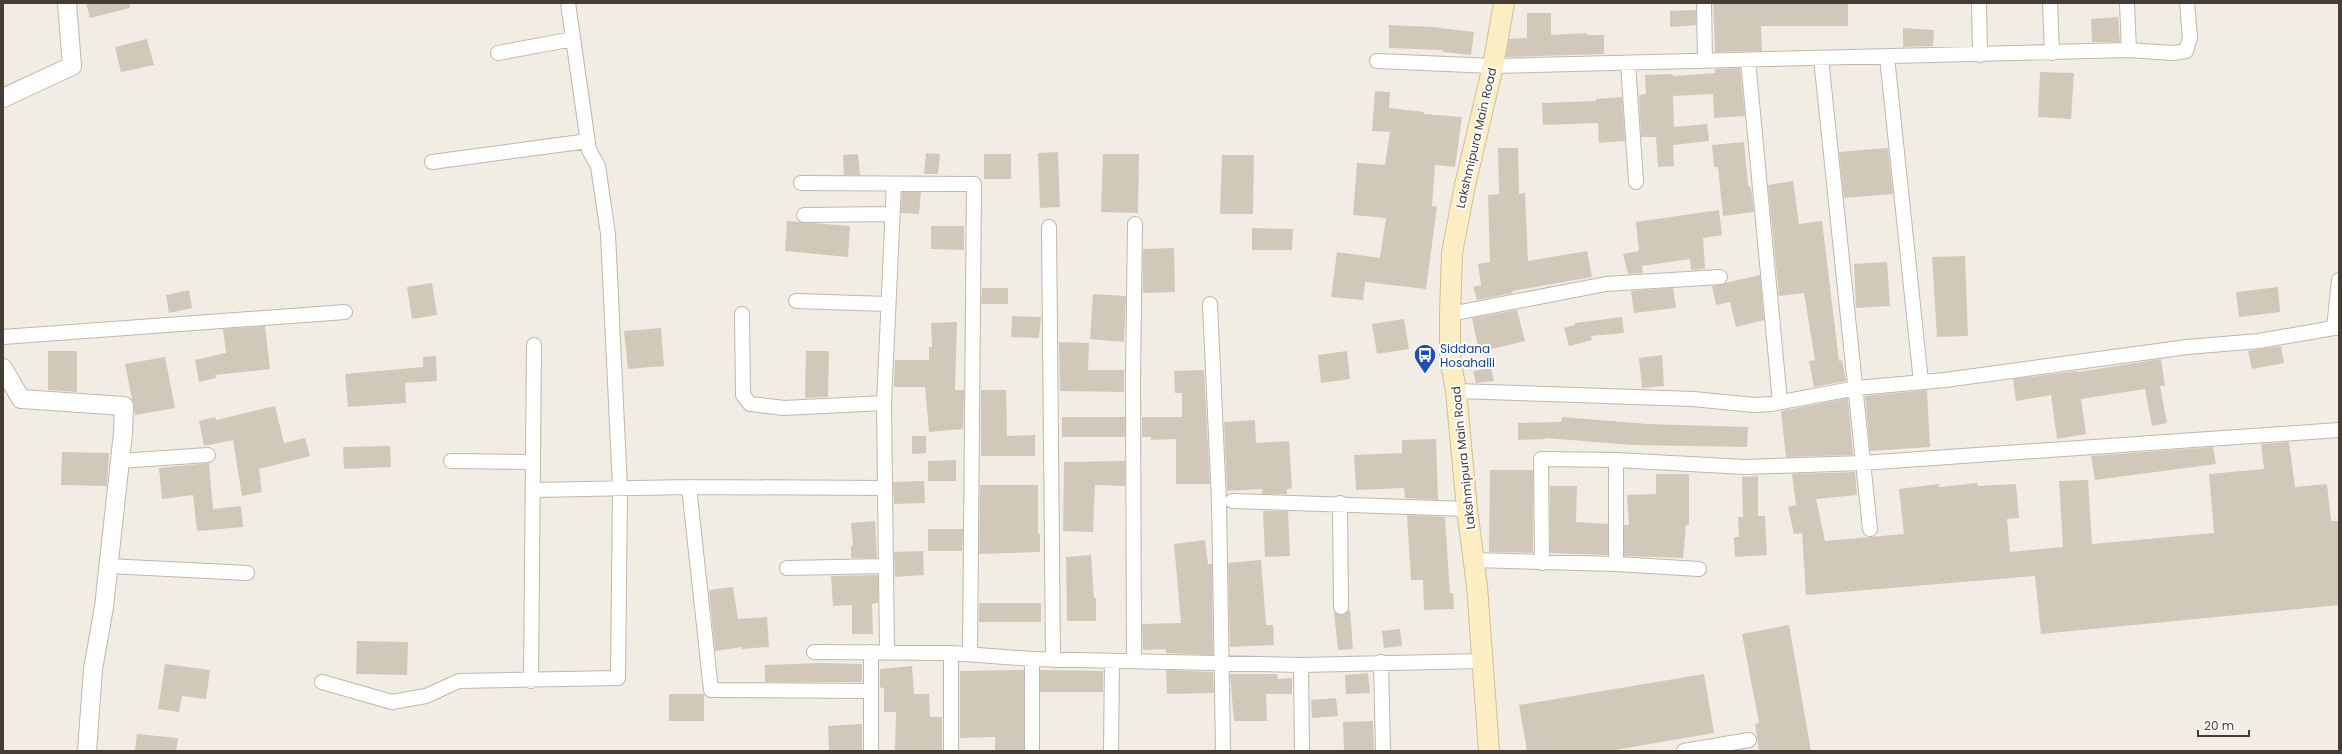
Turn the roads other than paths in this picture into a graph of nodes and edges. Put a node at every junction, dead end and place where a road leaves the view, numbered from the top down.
1 (68, 3) edge
2 (568, 3) edge
3 (1504, 3) edge
4 (1704, 3) edge
5 (1979, 3) edge
6 (2050, 3) edge
7 (2127, 3) edge
8 (2187, 3) edge
9 (573, 39) junction
10 (2128, 50) junction
11 (498, 53) dead end
12 (2052, 53) junction
13 (1980, 55) junction
14 (1887, 57) junction
15 (1821, 58) junction
16 (1748, 60) junction
17 (1377, 61) dead end
18 (1705, 61) junction
19 (1628, 63) junction
20 (1493, 66) junction
21 (3, 98) edge
22 (588, 141) junction
23 (432, 162) dead end
24 (1636, 182) dead end
25 (801, 184) dead end
26 (894, 184) junction
27 (892, 214) junction
28 (804, 215) dead end
29 (1135, 224) dead end
30 (1049, 228) dead end
31 (1720, 277) dead end
32 (2339, 280) edge
33 (796, 301) dead end
34 (887, 304) junction
35 (1210, 304) dead end
36 (345, 312) dead end
37 (742, 314) dead end
38 (1450, 314) junction
39 (2337, 328) edge
40 (3, 337) edge
41 (534, 345) dead end
42 (3, 368) edge
43 (1921, 382) junction
44 (1854, 388) junction
45 (1456, 391) junction
46 (1780, 402) junction
47 (884, 403) junction
48 (2339, 430) edge
49 (208, 455) dead end
50 (451, 460) dead end
51 (1616, 460) junction
52 (120, 461) junction
53 (533, 462) junction
54 (1862, 463) junction
55 (689, 487) junction
56 (620, 488) junction
57 (884, 488) junction
58 (533, 490) junction
59 (1232, 501) dead end
60 (1340, 503) junction
61 (1467, 509) junction
62 (1870, 529) dead end
63 (1474, 560) junction
64 (1542, 563) junction
65 (1616, 564) junction
66 (108, 566) junction
67 (885, 566) junction
68 (787, 568) dead end
69 (1699, 569) dead end
70 (247, 573) dead end
71 (1340, 607) dead end
72 (814, 652) dead end
73 (871, 652) junction
74 (887, 652) junction
75 (951, 653) junction
76 (970, 654) junction
77 (1032, 659) junction
78 (1053, 660) junction
79 (1134, 660) junction
80 (1112, 661) junction
81 (1482, 661) junction
82 (1381, 662) junction
83 (1223, 664) junction
84 (1301, 665) junction
85 (531, 681) junction
86 (322, 682) dead end
87 (870, 691) junction
88 (1749, 740) dead end
89 (87, 751) edge
90 (871, 751) edge
91 (951, 751) edge
92 (1032, 751) edge
93 (1111, 751) edge
94 (1223, 751) edge
95 (1302, 751) edge
96 (1383, 751) edge
97 (1489, 751) edge
98 (1684, 751) edge

1 - 21 street
2 - 9 street
3 - 20 main road, Lakshmipura Main Road
4 - 18 street
5 - 13 street
6 - 12 street
7 - 10 street
8 - 10 street
9 - 11 street
9 - 22 street
10 - 12 street
12 - 13 street
13 - 14 street
14 - 15 street
14 - 43 street
15 - 16 street
15 - 44 street
16 - 18 street
16 - 46 street
17 - 20 street
18 - 19 street
19 - 20 street
19 - 24 street
20 - 38 main road, Lakshmipura Main Road
22 - 23 street
22 - 56 street
25 - 26 street
26 - 27 street
26 - 76 street
27 - 28 street
27 - 34 street
29 - 79 street
30 - 78 street
31 - 38 street
32 - 39 street
33 - 34 street
34 - 47 street
35 - 83 street
36 - 40 street
37 - 47 street
38 - 45 main road, Lakshmipura Main Road
39 - 43 street
41 - 53 street
42 - 52 street
43 - 44 street
44 - 46 street
44 - 54 street
45 - 46 street
45 - 61 main road, Lakshmipura Main Road
47 - 57 street
48 - 54 street
49 - 52 street
50 - 53 street
51 - 54 street
51 - 64 street
51 - 65 street
52 - 66 street
53 - 58 street
54 - 62 street
55 - 56 street
55 - 57 street
55 - 87 street
56 - 58 street
56 - 85 street
57 - 67 street
58 - 85 street
59 - 60 street
60 - 61 street
60 - 71 street
61 - 63 main road, Lakshmipura Main Road
63 - 64 street
63 - 81 main road, Lakshmipura Main Road
64 - 65 street
65 - 69 street
66 - 70 street
66 - 89 street
67 - 68 street
67 - 74 street
72 - 73 street
73 - 74 street
73 - 87 street
74 - 75 street
75 - 76 street
75 - 91 street
76 - 77 street
77 - 78 street
77 - 92 street
78 - 80 street
79 - 80 street
79 - 83 street
80 - 93 street
81 - 82 street
81 - 97 main road, Lakshmipura Main Road
82 - 84 street
82 - 96 street
83 - 84 street
83 - 94 street
84 - 95 street
85 - 86 street
87 - 90 street
88 - 98 street

